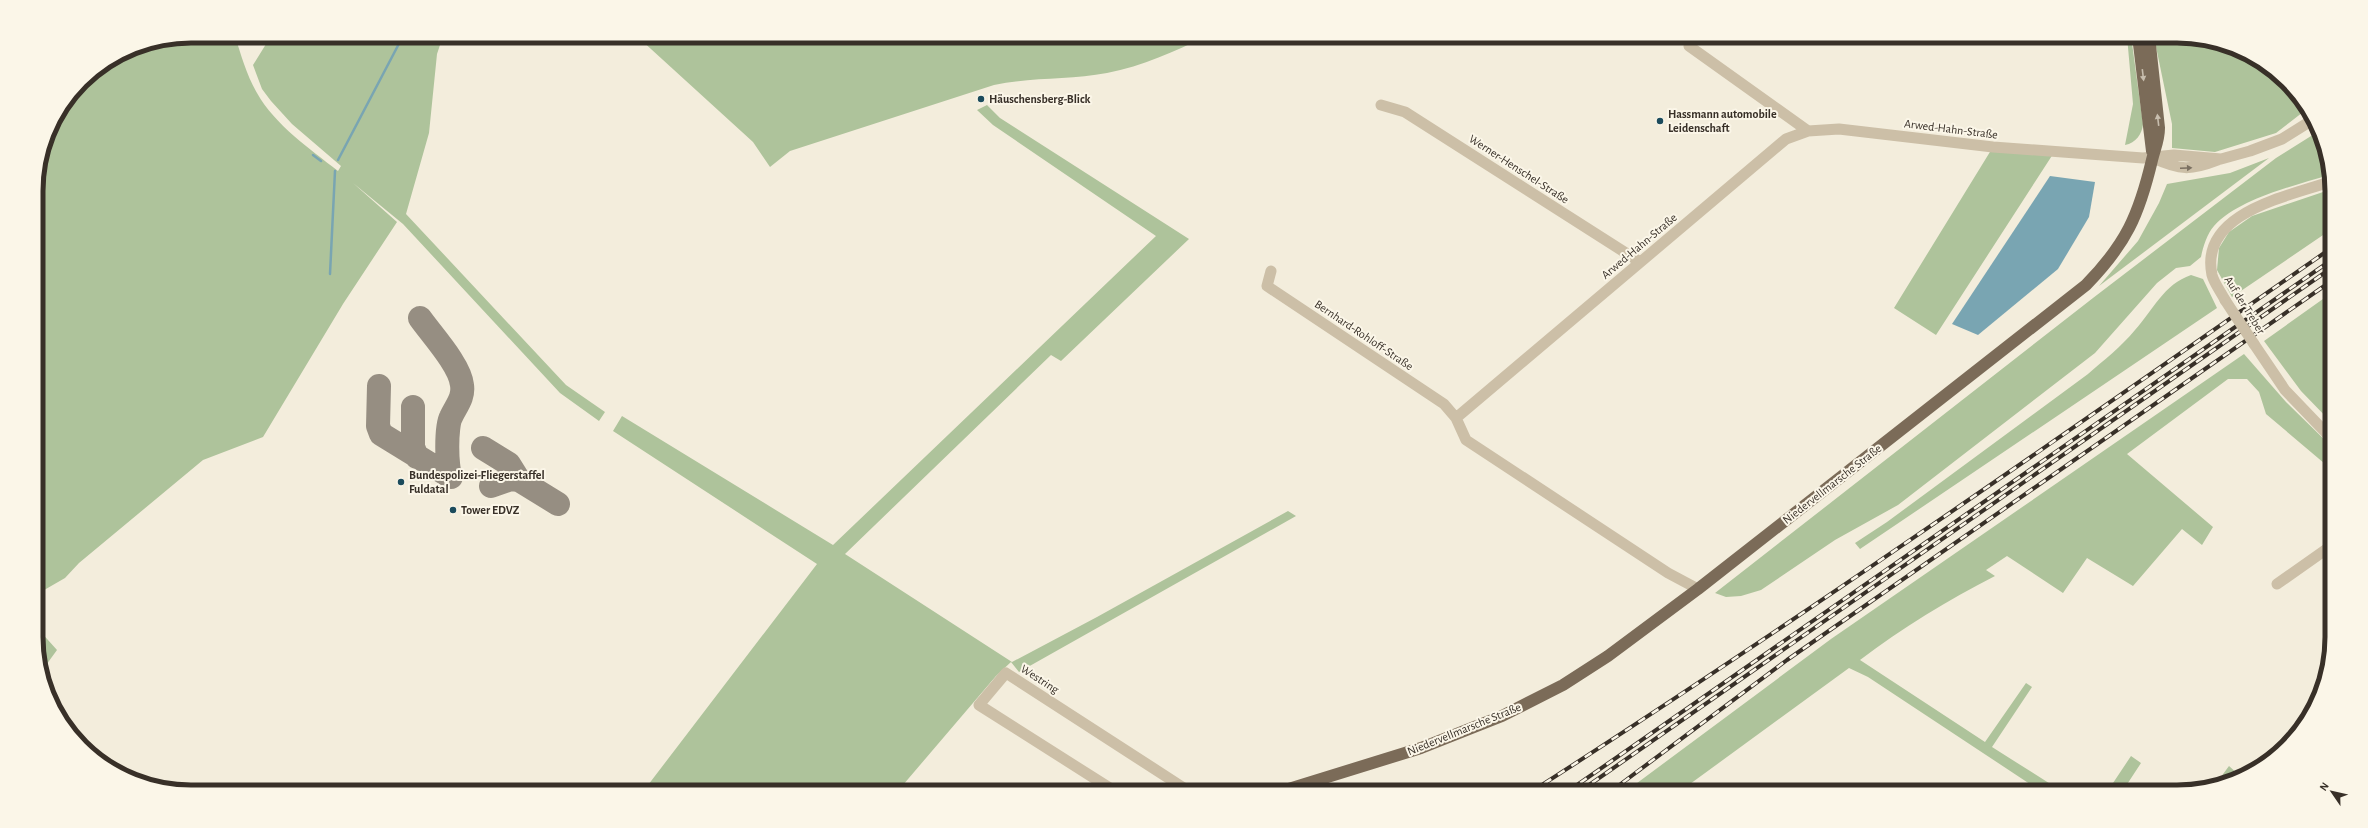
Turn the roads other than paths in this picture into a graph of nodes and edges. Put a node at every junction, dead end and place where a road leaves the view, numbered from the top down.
1 (2139, 43) edge
2 (2150, 43) edge
3 (1688, 46) dead end
4 (1381, 105) dead end
5 (2308, 123) edge
6 (1808, 131) junction
7 (2152, 158) junction
8 (2325, 183) edge
9 (1640, 262) junction
10 (1271, 271) dead end
11 (1456, 418) junction
12 (2325, 432) edge
13 (2325, 550) edge
14 (2276, 584) dead end
15 (1698, 589) junction
16 (1105, 785) edge
17 (1179, 785) edge
18 (1301, 785) edge

1 -> 7 main road
7 -> 2 main road, Niedervellmarsche Straße
3 - 6 street
4 - 9 street, Werner-Henschel-Straße
5 - 7 street
6 - 7 street, Arwed-Hahn-Straße
6 - 9 street, Arwed-Hahn-Straße
7 - 15 main road, Niedervellmarsche Straße
8 - 12 street, Auf der Treber, bridge
9 - 11 street, Arwed-Hahn-Straße
10 - 11 street, Bernhard-Rohloff-Straße
11 - 15 street
13 - 14 street
15 - 18 main road, Niedervellmarsche Straße
16 - 17 street, Westring

